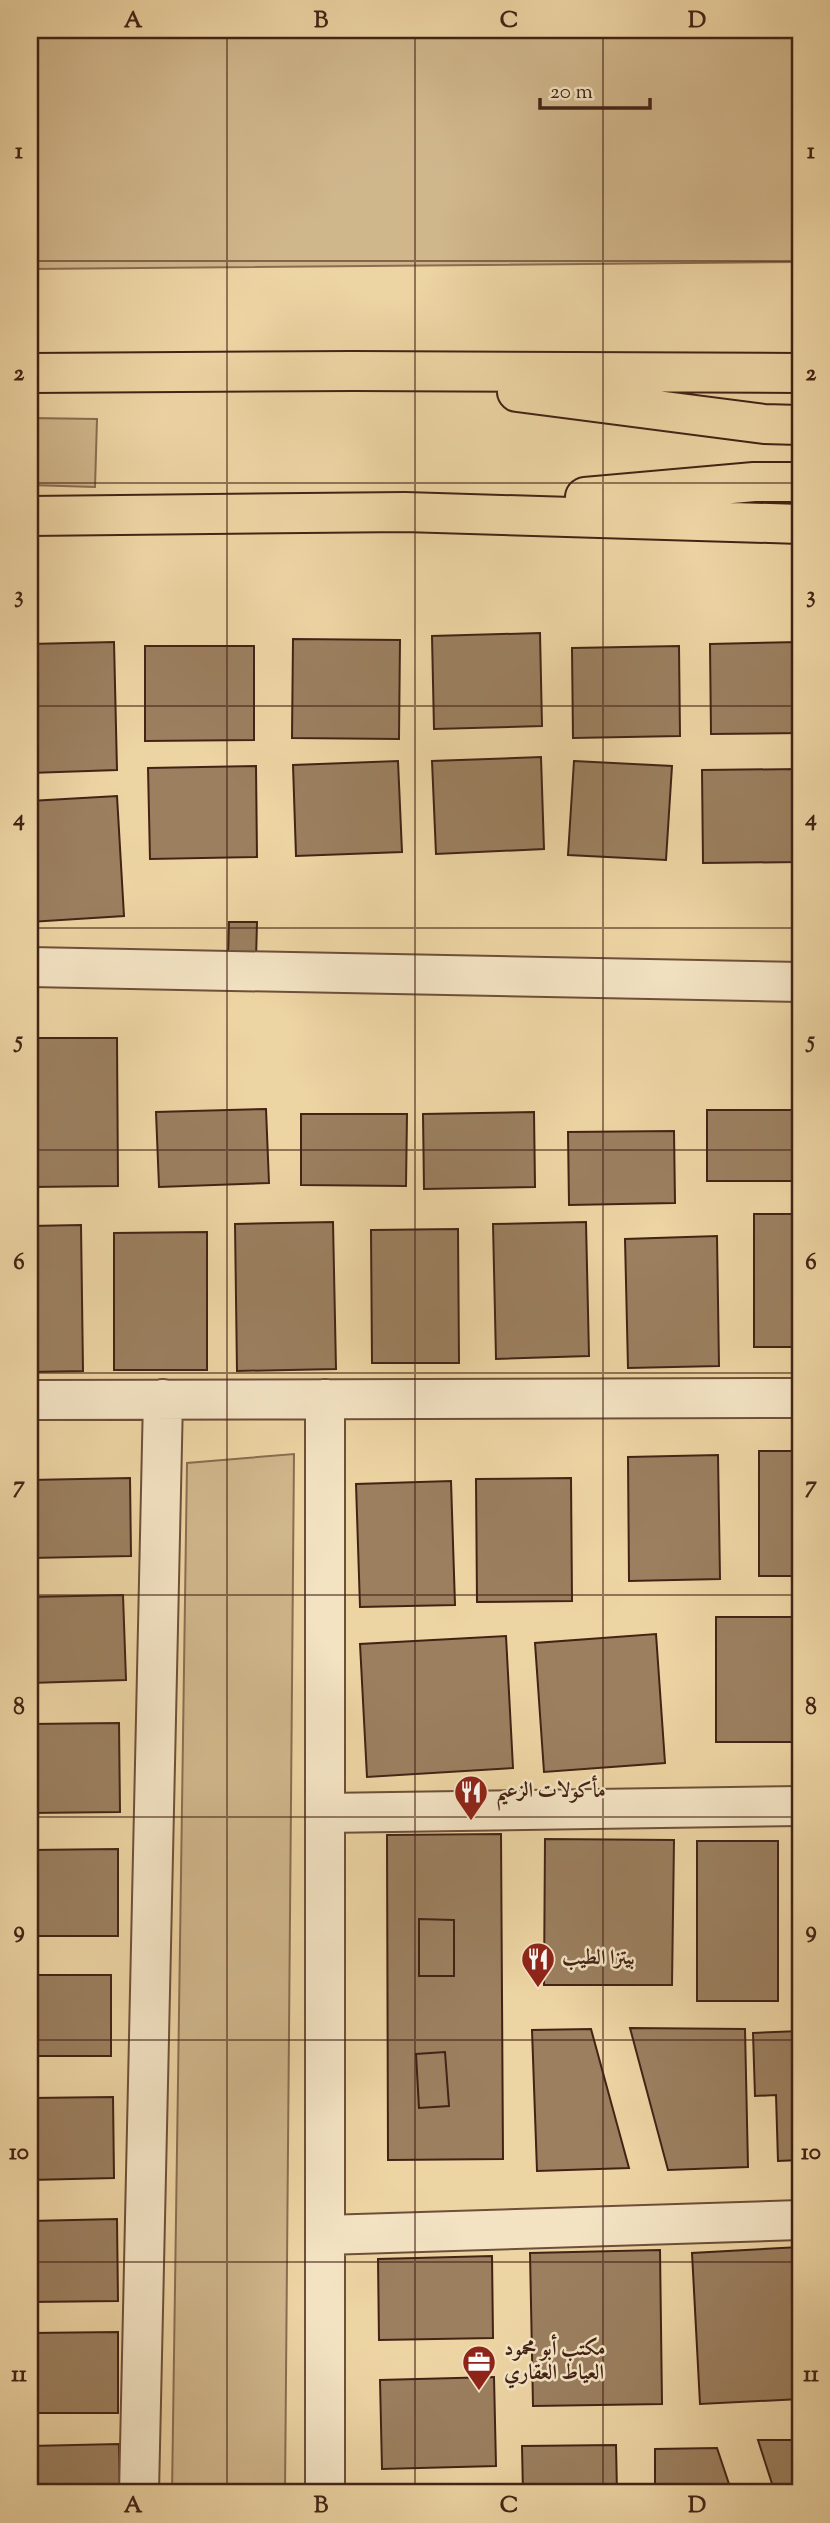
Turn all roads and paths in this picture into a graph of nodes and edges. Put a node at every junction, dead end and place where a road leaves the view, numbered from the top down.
1 (353, 371) junction
2 (30, 373) edge
3 (800, 373) edge
4 (800, 425) edge
5 (800, 482) edge
6 (405, 512) junction
7 (30, 516) edge
8 (800, 524) edge
9 (30, 967) edge
10 (800, 982) edge
11 (800, 1398) edge
12 (163, 1399) junction
13 (325, 1399) junction
14 (30, 1400) edge
15 (800, 1806) edge
16 (325, 1813) junction
17 (800, 2220) edge
18 (325, 2235) junction
19 (139, 2493) edge
20 (325, 2493) edge

1 - 2 highway
1 - 3 highway
1 - 4 highway
5 - 6 highway
6 - 7 highway
6 - 8 highway
9 - 10 street
11 - 13 street
12 - 13 street
12 - 14 street
12 - 19 street
13 - 16 street
15 - 16 street
16 - 18 street
17 - 18 street
18 - 20 street

